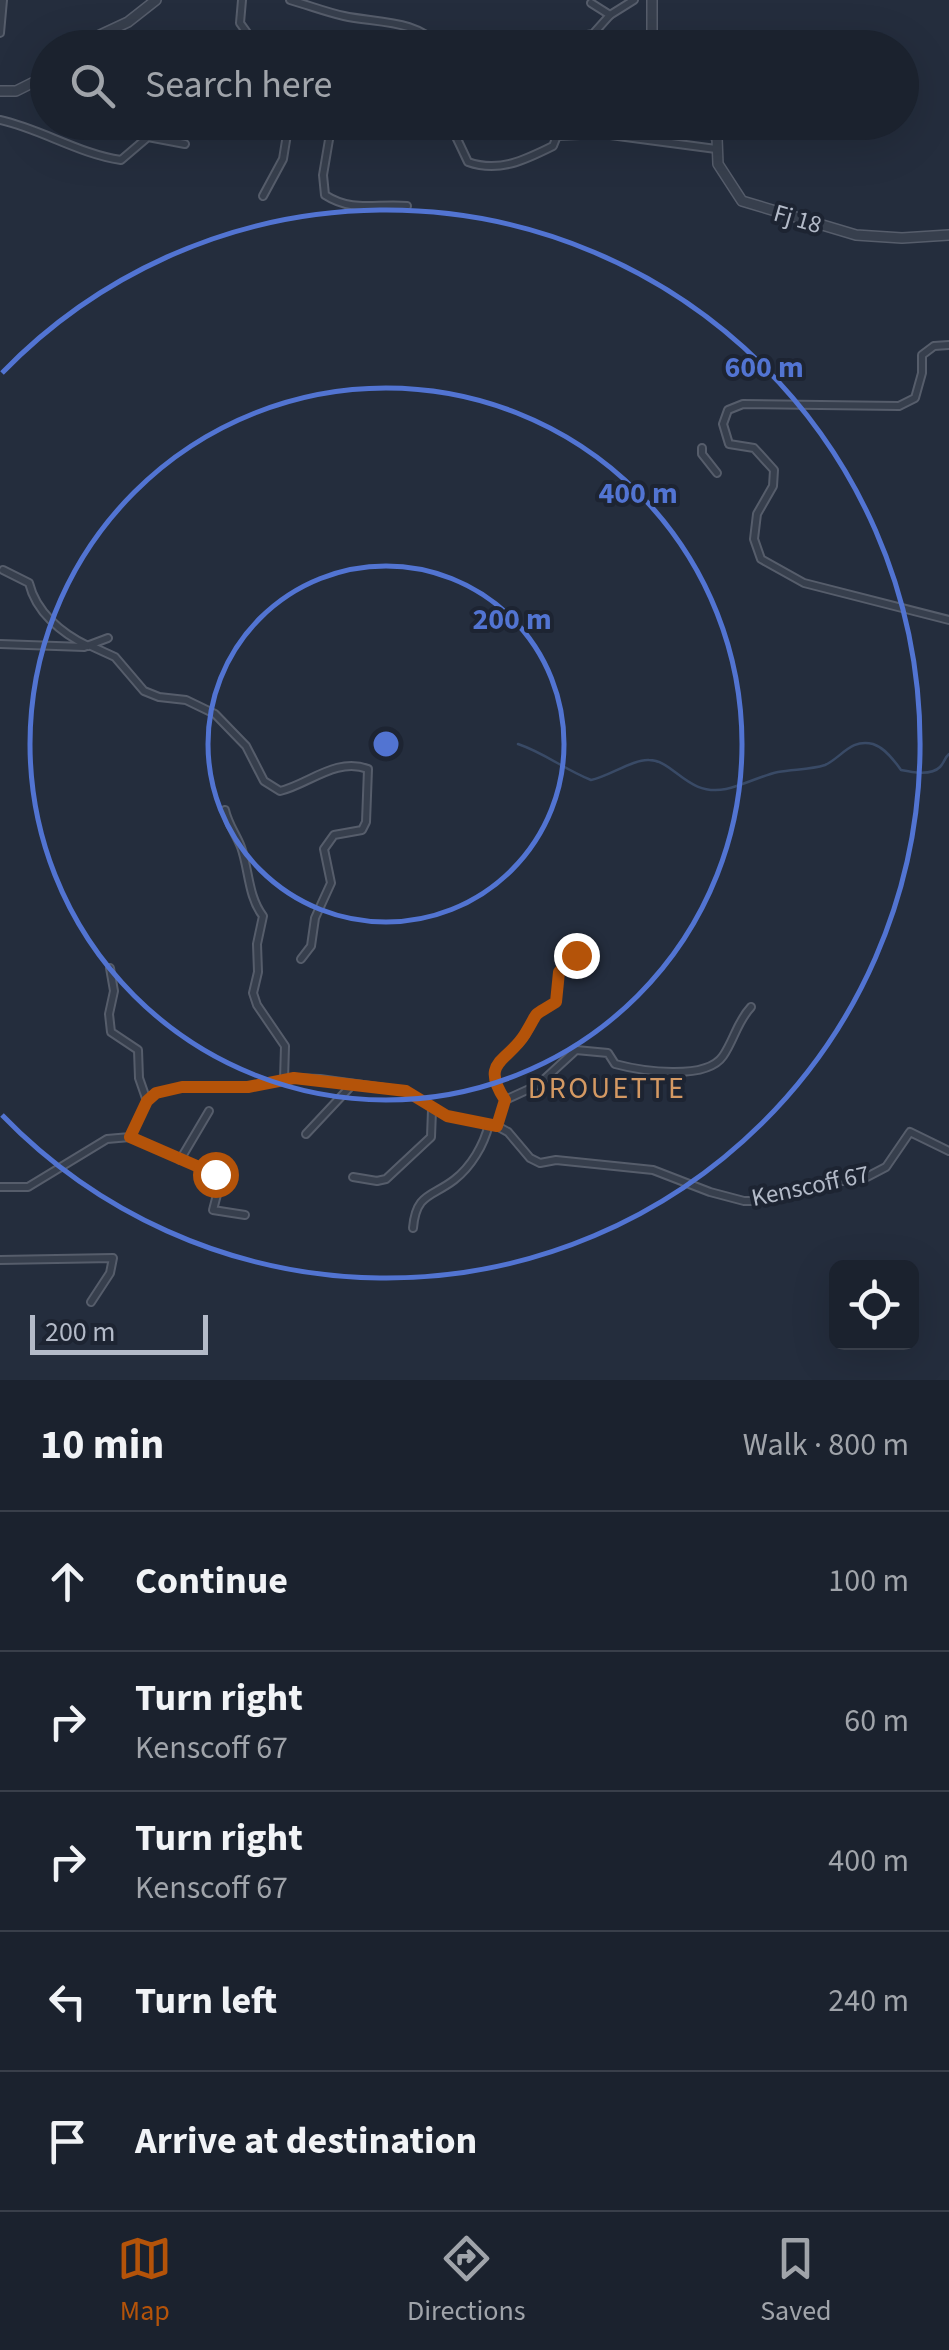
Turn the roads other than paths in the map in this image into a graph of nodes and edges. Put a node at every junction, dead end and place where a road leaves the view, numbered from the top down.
1 (4, 0) edge
2 (156, 0) edge
3 (242, 0) edge
4 (290, 0) edge
5 (634, 0) edge
6 (652, 0) edge
7 (592, 4) dead end
8 (610, 15) junction
9 (111, 30) edge
10 (245, 30) edge
11 (412, 30) edge
12 (597, 30) edge
13 (652, 30) edge
14 (0, 33) edge
15 (30, 84) edge
16 (0, 92) edge
17 (0, 120) edge
18 (30, 129) edge
19 (63, 140) edge
20 (144, 140) edge
21 (164, 140) edge
22 (286, 140) edge
23 (329, 140) edge
24 (458, 140) edge
25 (555, 140) edge
26 (645, 140) edge
27 (715, 140) edge
28 (185, 144) dead end
29 (716, 150) junction
30 (262, 196) dead end
31 (407, 206) dead end
32 (949, 235) edge
33 (949, 345) edge
34 (702, 448) dead end
35 (717, 474) dead end
36 (4, 570) dead end
37 (949, 620) edge
38 (108, 638) dead end
39 (0, 644) edge
40 (90, 646) junction
41 (224, 810) dead end
42 (576, 955) dead end
43 (301, 959) dead end
44 (110, 968) dead end
45 (751, 1007) dead end
46 (284, 1080) junction
47 (352, 1085) junction
48 (505, 1100) junction
49 (147, 1101) junction
50 (432, 1108) junction
51 (208, 1110) dead end
52 (493, 1126) junction
53 (306, 1134) dead end
54 (130, 1137) junction
55 (949, 1150) edge
56 (180, 1160) junction
57 (354, 1177) dead end
58 (0, 1186) edge
59 (244, 1215) dead end
60 (413, 1228) dead end
61 (0, 1260) edge
62 (91, 1302) dead end

1 - 14 street
2 - 9 street
3 - 10 street
4 - 11 street
5 - 8 street
6 - 13 street
7 - 8 street
8 - 12 street
15 - 16 street
17 - 18 street
19 - 20 street
21 - 28 street
22 - 30 street
23 - 31 street
24 - 25 street
26 - 29 street
27 - 29 street, Fj 18
29 - 32 street, Fj 18
33 - 37 street
34 - 35 street
36 - 40 street
38 - 40 street
39 - 40 street
40 - 43 street
41 - 46 street
42 - 48 street
44 - 49 street
45 - 48 street
46 - 47 street, Kenscoff 67
46 - 49 street, Kenscoff 67
47 - 50 street, Kenscoff 67
47 - 53 street
48 - 52 street
49 - 54 street
50 - 52 street, Kenscoff 67
50 - 57 street
51 - 56 street
52 - 55 street, Kenscoff 67
52 - 60 street
54 - 56 street
54 - 58 street
56 - 59 street
61 - 62 street

